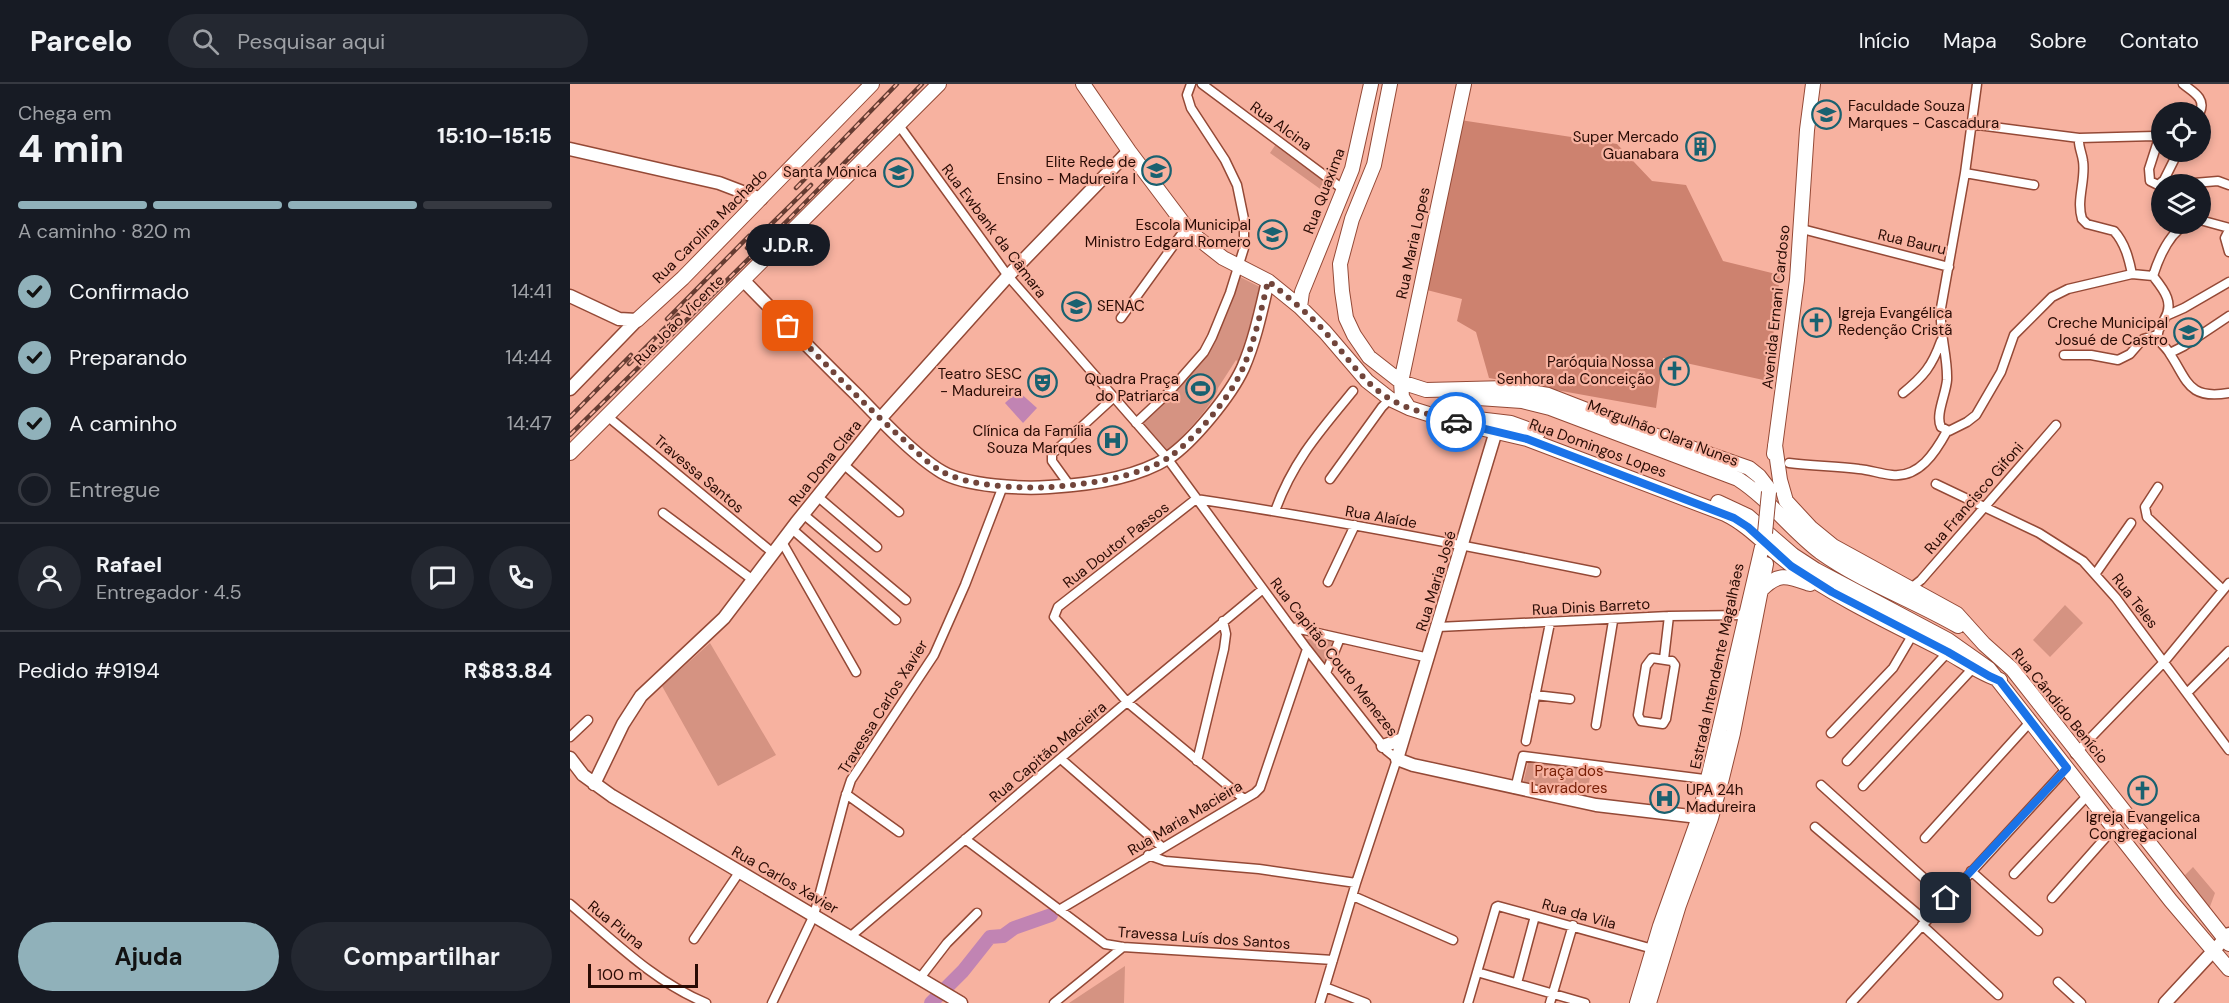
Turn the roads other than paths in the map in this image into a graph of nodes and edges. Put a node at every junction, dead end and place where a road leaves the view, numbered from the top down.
1 (872, 84) edge
2 (939, 84) edge
3 (1083, 84) edge
4 (1191, 84) edge
5 (1202, 84) edge
6 (1371, 84) edge
7 (1390, 84) edge
8 (1464, 84) edge
9 (1813, 84) edge
10 (1977, 84) edge
11 (2183, 84) edge
12 (2202, 102) edge
13 (898, 124) junction
14 (1970, 124) junction
15 (2079, 138) junction
16 (570, 149) edge
17 (1129, 151) junction
18 (1965, 173) junction
19 (2151, 181) edge
20 (2211, 182) edge
21 (2034, 184) dead end
22 (2229, 185) edge
23 (1344, 190) junction
24 (761, 199) junction
25 (2211, 223) edge
26 (1186, 228) junction
27 (1802, 229) junction
28 (2229, 229) edge
29 (2174, 234) edge
30 (2229, 252) edge
31 (1239, 266) junction
32 (1949, 267) junction
33 (2132, 274) junction
34 (1008, 276) junction
35 (2153, 276) junction
36 (742, 280) junction
37 (1268, 281) junction
38 (2229, 282) edge
39 (570, 296) edge
40 (1300, 307) junction
41 (2168, 315) junction
42 (2229, 316) edge
43 (1121, 318) dead end
44 (619, 319) junction
45 (637, 320) junction
46 (2157, 335) junction
47 (622, 336) junction
48 (1941, 340) junction
49 (2170, 352) junction
50 (2064, 355) dead end
51 (1401, 382) junction
52 (570, 389) edge
53 (1426, 390) junction
54 (1353, 391) dead end
55 (1903, 393) dead end
56 (2229, 393) edge
57 (1113, 398) junction
58 (1390, 399) junction
59 (1409, 408) junction
60 (607, 416) junction
61 (880, 419) junction
62 (1446, 419) junction
63 (1136, 423) junction
64 (2056, 425) dead end
65 (1496, 431) junction
66 (1947, 432) junction
67 (1775, 445) junction
68 (570, 453) edge
69 (1167, 458) junction
70 (1789, 463) dead end
71 (843, 464) junction
72 (1330, 480) dead end
73 (1936, 484) dead end
74 (1003, 486) junction
75 (1070, 486) junction
76 (2158, 487) dead end
77 (1769, 490) junction
78 (817, 496) junction
79 (1196, 499) junction
80 (1985, 508) junction
81 (1275, 511) junction
82 (899, 512) dead end
83 (663, 513) dead end
84 (803, 514) junction
85 (2132, 523) dead end
86 (1355, 525) junction
87 (792, 529) junction
88 (1764, 537) junction
89 (782, 542) junction
90 (1463, 545) junction
91 (877, 547) dead end
92 (773, 553) junction
93 (1596, 572) dead end
94 (2096, 573) junction
95 (753, 580) junction
96 (1328, 582) dead end
97 (2229, 583) edge
98 (1911, 588) junction
99 (1263, 589) junction
100 (2223, 590) junction
101 (1761, 591) junction
102 (1832, 592) junction
103 (906, 600) dead end
104 (1745, 615) junction
105 (1670, 616) junction
106 (896, 620) dead end
107 (1223, 621) junction
108 (1613, 621) junction
109 (1550, 623) junction
110 (1291, 627) junction
111 (1438, 627) junction
112 (1913, 634) junction
113 (1340, 638) junction
114 (1984, 644) junction
115 (1307, 649) junction
116 (2229, 651) edge
117 (1948, 652) junction
118 (1429, 658) junction
119 (1664, 658) junction
120 (2164, 662) junction
121 (1974, 667) junction
122 (856, 672) dead end
123 (1326, 673) junction
124 (2000, 681) junction
125 (2187, 693) junction
126 (1535, 695) junction
127 (1570, 699) dead end
128 (1126, 702) junction
129 (588, 720) dead end
130 (2031, 721) junction
131 (1596, 725) dead end
132 (1831, 733) dead end
133 (570, 737) edge
134 (1403, 739) junction
135 (1526, 741) dead end
136 (1383, 746) junction
137 (2229, 750) edge
138 (2076, 753) junction
139 (570, 758) edge
140 (1061, 759) junction
141 (1397, 759) junction
142 (1197, 761) junction
143 (1847, 761) dead end
144 (2067, 768) junction
145 (1715, 781) junction
146 (594, 784) junction
147 (1821, 786) dead end
148 (1863, 786) dead end
149 (1515, 789) junction
150 (846, 794) junction
151 (2088, 795) junction
152 (1244, 799) junction
153 (1705, 818) junction
154 (1815, 827) dead end
155 (2114, 828) junction
156 (899, 832) dead end
157 (1925, 838) dead end
158 (965, 839) junction
159 (1162, 847) junction
160 (1149, 855) junction
161 (740, 871) junction
162 (1971, 871) junction
163 (2014, 874) dead end
164 (1356, 884) junction
165 (1353, 896) junction
166 (2052, 897) dead end
167 (1946, 898) junction
168 (570, 904) edge
169 (1059, 910) junction
170 (977, 913) dead end
171 (814, 915) junction
172 (1535, 916) junction
173 (1924, 923) junction
174 (1574, 925) junction
175 (2038, 931) dead end
176 (851, 936) junction
177 (694, 939) dead end
178 (2228, 939) edge
179 (1453, 940) dead end
180 (1123, 947) junction
181 (1653, 949) junction
182 (2213, 952) junction
183 (1333, 960) junction
184 (2229, 969) edge
185 (1478, 972) junction
186 (920, 978) junction
187 (2058, 982) dead end
188 (1517, 983) junction
189 (1325, 987) junction
190 (1553, 993) junction
191 (1998, 995) dead end
192 (1856, 1001) edge
193 (706, 1003) edge
194 (772, 1003) edge
195 (961, 1003) edge
196 (1054, 1003) edge
197 (1320, 1003) edge
198 (1366, 1003) edge
199 (1468, 1003) edge
200 (1550, 1003) edge
201 (1585, 1003) edge
202 (1637, 1003) edge
203 (1649, 1003) edge
204 (2081, 1003) edge
205 (2165, 1003) edge

1 - 24 main road, Rua Carolina Machado
2 - 13 main road, Rua João Vicente
3 - 17 main road, Rua Domingos Lopes
4 - 31 street
5 - 23 street, Rua Alcina
6 - 23 main road, Rua Quaxima
7 - 51 main road, Rua Domingos Lopes
8 - 51 main road, Rua Maria Lopes
9 - 27 main road, Avenida Ernani Cardoso
10 - 14 street, Rua Bauru
11 - 12 street
13 - 34 street, Rua Ewbank da Câmara
13 - 36 main road, Rua João Vicente
14 - 15 street
14 - 18 street, Rua Bauru
15 - 19 street
15 - 33 street
16 - 24 street
17 - 26 main road, Rua Domingos Lopes
17 - 34 street, Rua Dona Clara
18 - 21 street
18 - 32 street, Rua Bauru
20 - 22 street
23 - 40 main road, Rua Quaxima
24 - 45 main road, Rua Carolina Machado
25 - 28 street
26 - 31 main road, Rua Domingos Lopes
26 - 43 street
27 - 32 street, Rua Bauru
27 - 67 main road, Avenida Ernani Cardoso
28 - 30 street
29 - 35 street
31 - 37 main road, Rua Domingos Lopes
31 - 63 street
32 - 48 street
33 - 35 street
33 - 66 street
34 - 57 street, Rua Ewbank da Câmara
34 - 61 street, Rua Dona Clara
35 - 41 street
36 - 60 main road, Rua João Vicente
36 - 61 street
37 - 40 main road, Rua Domingos Lopes
37 - 69 street
38 - 41 street
39 - 44 street
40 - 58 main road, Rua Domingos Lopes
41 - 46 street
42 - 49 street
44 - 45 street
44 - 47 street
45 - 47 street, Rua Carolina Machado
46 - 49 street
46 - 50 street
47 - 52 street, Rua Carolina Machado
48 - 55 street
48 - 66 street
49 - 56 street
51 - 53 main road, Rua Domingos Lopes
51 - 59 main road, Rua Maria Lopes
53 - 77 main road, Rua Domingos Lopes
53 - 114 main road, Mergulhão Clara Nunes
54 - 81 street
57 - 63 street, Rua Ewbank da Câmara
57 - 75 street
58 - 59 main road, Rua Domingos Lopes
58 - 72 street
59 - 62 main road, Rua Domingos Lopes
60 - 68 main road, Rua João Vicente
60 - 92 street, Travessa Santos
61 - 71 street, Rua Dona Clara
61 - 74 street
62 - 65 main road, Rua Domingos Lopes
62 - 124 main road
63 - 69 street, Rua Ewbank da Câmara
64 - 80 street, Rua Francisco Gifoni
65 - 88 main road, Rua Domingos Lopes
65 - 90 street, Rua Maria José
66 - 70 street
67 - 77 main road, Avenida Ernani Cardoso
67 - 98 main road, Rua Cândido Benício
69 - 75 street
69 - 79 street, Rua Capitão Couto Menezes
71 - 78 street, Rua Dona Clara
71 - 82 street
73 - 80 street, Rua Teles
74 - 75 street
74 - 150 street, Travessa Carlos Xavier
76 - 100 street
77 - 88 main road, Avenida Ernani Cardoso, bridge
78 - 84 street, Rua Dona Clara
78 - 91 street
79 - 81 street, Rua Alaíde
79 - 99 street, Rua Capitão Couto Menezes
79 - 128 street, Rua Doutor Passos
80 - 94 street, Rua Teles
80 - 98 street, Rua Francisco Gifoni
81 - 86 street, Rua Alaíde
83 - 95 street
84 - 87 street, Rua Dona Clara
84 - 103 street
85 - 94 street
86 - 90 street, Rua Alaíde
86 - 96 street
87 - 89 street, Rua Dona Clara
87 - 106 street
88 - 101 main road, Estrada Intendente Magalhães
88 - 102 main road, Rua Cândido Benício
88 - 104 main road, Estrada Intendente Magalhães
89 - 92 street, Rua Dona Clara
89 - 122 street
90 - 93 street, Rua Alaíde
90 - 111 street, Rua Maria José
92 - 95 street, Rua Dona Clara
94 - 120 street, Rua Teles
95 - 146 street, Rua Dona Clara
97 - 100 street
98 - 114 main road, Rua Cândido Benício
99 - 107 street, Rua Capitão Macieira
99 - 110 street, Rua Capitão Couto Menezes
100 - 120 street
101 - 102 main road
101 - 145 main road, Estrada Intendente Magalhães
102 - 112 main road, Rua Cândido Benício
104 - 105 street, Rua Dinis Barreto
104 - 145 main road, Estrada Intendente Magalhães
105 - 108 street, Rua Dinis Barreto
105 - 119 street
107 - 128 street, Rua Capitão Macieira
107 - 142 street
108 - 109 street, Rua Dinis Barreto
108 - 131 street
109 - 111 street, Rua Dinis Barreto
109 - 126 street
110 - 113 street
110 - 115 street, Rua Capitão Couto Menezes
111 - 118 street, Rua Maria José
112 - 117 main road, Rua Cândido Benício
112 - 132 street
113 - 118 street
113 - 123 street
114 - 138 main road, Rua Cândido Benício
115 - 123 street, Rua Capitão Couto Menezes
115 - 152 street, Rua Maria Macieira
116 - 125 street
117 - 121 main road, Rua Cândido Benício
117 - 143 street
118 - 134 street, Rua Maria José
119 - 119 street
120 - 125 street, Rua Teles
120 - 138 street
121 - 124 main road, Rua Cândido Benício
121 - 148 street
123 - 136 street, Rua Capitão Couto Menezes
124 - 130 main road, Rua Cândido Benício
125 - 137 street, Rua Teles
126 - 127 street
126 - 135 street
128 - 140 street, Rua Capitão Macieira
128 - 142 street
129 - 133 street
130 - 144 main road, Rua Cândido Benício
130 - 157 street
134 - 136 street
134 - 141 street, Rua Maria José
136 - 141 street, Rua Capitão Couto Menezes
138 - 178 main road, Rua Cândido Benício
139 - 146 street, Rua Carlos Xavier
140 - 158 street, Rua Capitão Macieira
140 - 159 street
141 - 149 street, Rua Capitão Couto Menezes
141 - 164 street, Rua Maria José
142 - 152 street
144 - 151 main road, Rua Cândido Benício
144 - 162 street
145 - 149 street
145 - 153 main road, Estrada Intendente Magalhães
146 - 161 street, Rua Carlos Xavier
147 - 167 street
149 - 153 street, Rua Capitão Couto Menezes
150 - 156 street
150 - 171 street, Travessa Carlos Xavier
151 - 155 main road, Rua Cândido Benício
151 - 163 street
152 - 159 street, Rua Maria Macieira
153 - 181 main road, Estrada Intendente Magalhães
153 - 203 main road, Estrada Intendente Magalhães
154 - 173 street
155 - 166 street
155 - 182 main road, Rua Cândido Benício
158 - 169 street, Travessa Luís dos Santos
158 - 176 street, Rua Capitão Macieira
159 - 160 street, Rua Maria Macieira
160 - 164 street
160 - 169 street, Rua Maria Macieira
161 - 171 street, Rua Carlos Xavier
161 - 177 street
162 - 167 street
162 - 175 street
164 - 165 street, Rua Maria José
165 - 179 street
165 - 183 street, Rua Maria José
167 - 173 street
168 - 193 street, Rua Piuna
169 - 180 street, Travessa Luís dos Santos
170 - 186 street
171 - 176 street, Rua Carlos Xavier
171 - 194 street, Travessa Carlos Xavier
172 - 174 street, Rua da Vila
172 - 185 street, Rua da Vila
172 - 188 street
173 - 191 street
173 - 192 street
174 - 181 street, Rua da Vila
174 - 190 street
176 - 186 street, Rua Carlos Xavier
178 - 182 street
180 - 183 street, Travessa Luís dos Santos
180 - 196 street
181 - 202 main road, Estrada Intendente Magalhães
182 - 184 main road, Rua Cândido Benício
182 - 205 street
183 - 189 street, Rua Maria José
185 - 188 street
185 - 199 street
186 - 195 street, Rua Carlos Xavier
187 - 204 street
188 - 190 street
189 - 197 street, Rua Maria José
189 - 198 street
190 - 200 street
190 - 201 street

